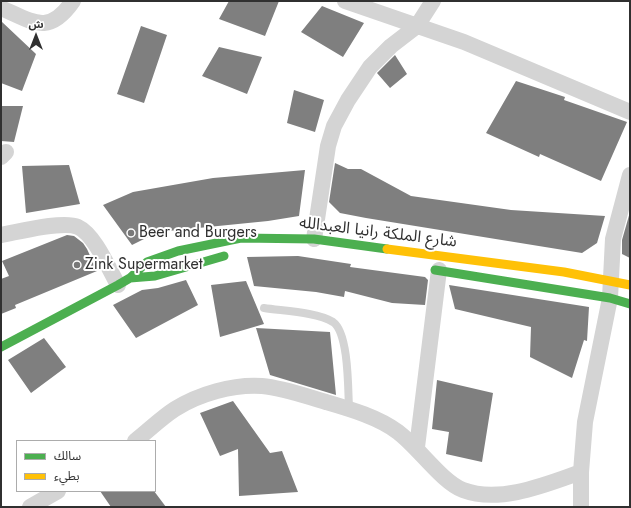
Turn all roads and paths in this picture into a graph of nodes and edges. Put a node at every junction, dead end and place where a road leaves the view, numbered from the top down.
1 (73, 1) edge
2 (345, 1) edge
3 (433, 1) edge
4 (1, 8) edge
5 (417, 26) junction
6 (630, 112) edge
7 (630, 175) edge
8 (1, 235) edge
9 (314, 239) junction
10 (232, 254) dead end
11 (432, 270) joint
12 (610, 281) junction
13 (124, 282) junction
14 (630, 285) edge
15 (610, 298) junction
16 (630, 304) edge
17 (264, 308) dead end
18 (1, 347) edge
19 (349, 409) junction
20 (136, 440) edge
21 (417, 447) junction
22 (581, 472) junction
23 (56, 492) edge
24 (30, 507) edge
25 (581, 507) edge

1 - 4 street
2 - 5 street
3 - 5 street
5 - 6 street
5 - 9 street
7 - 12 street
8 - 13 street
9 - 12 main road, شارع الملكة رانيا العبدالله
9 - 13 main road, شارع الملكة رانيا العبدالله
10 - 13 main road, شارع الملكة رانيا العبدالله
11 - 15 main road, شارع الملكة رانيا العبدالله
11 - 21 street
12 - 14 main road, شارع الملكة رانيا العبدالله
12 - 15 street
13 - 18 main road, شارع الملكة رانيا العبدالله
15 - 16 main road, شارع الملكة رانيا العبدالله
15 - 22 street
17 - 19 lane
19 - 20 street
19 - 21 street
21 - 22 street
22 - 25 street
23 - 24 street

